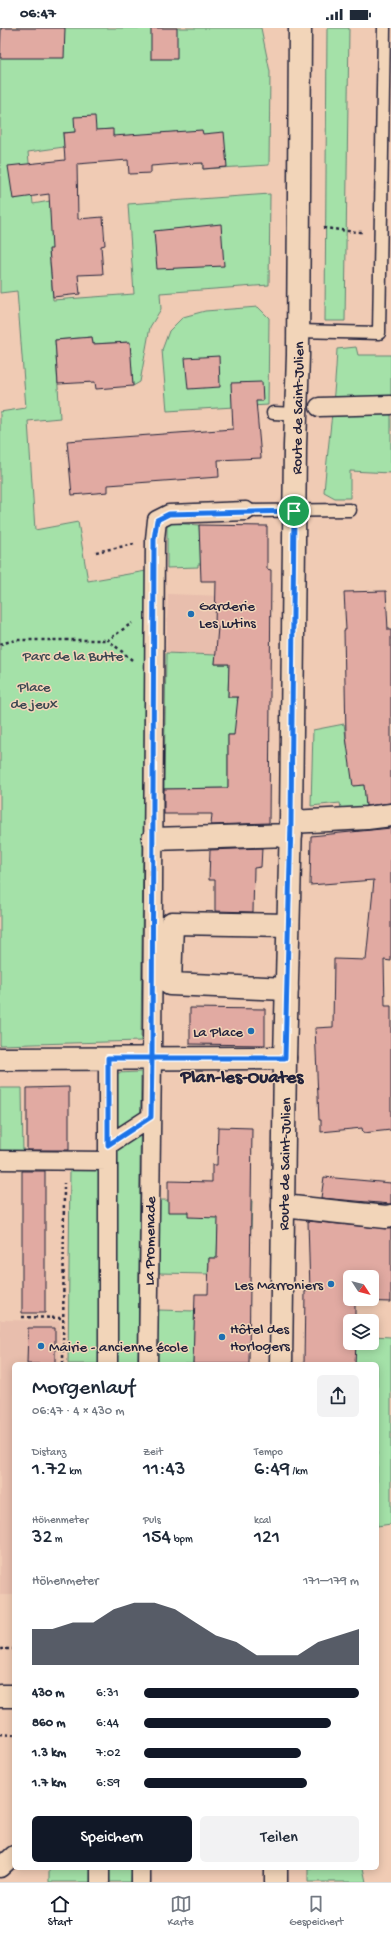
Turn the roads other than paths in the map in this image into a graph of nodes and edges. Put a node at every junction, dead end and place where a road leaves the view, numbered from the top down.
1 (300, 28) edge
2 (384, 28) edge
3 (298, 331) junction
4 (391, 405) edge
5 (319, 407) dead end
6 (273, 413) dead end
7 (296, 414) junction
8 (350, 510) dead end
9 (246, 511) joint
10 (294, 511) junction
11 (391, 814) edge
12 (291, 828) junction
13 (153, 839) junction
14 (288, 925) junction
15 (287, 989) junction
16 (0, 1042) edge
17 (108, 1058) junction
18 (152, 1058) junction
19 (285, 1058) junction
20 (8, 1059) edge
21 (151, 1117) junction
22 (108, 1153) junction
23 (0, 1160) edge
24 (283, 1206) junction
25 (391, 1216) edge
26 (108, 1362) edge
27 (148, 1362) edge
28 (281, 1362) edge
29 (0, 1696) edge
30 (12, 1696) edge
31 (12, 1857) edge
32 (0, 1868) edge
33 (100, 1870) edge
34 (141, 1870) edge
35 (276, 1870) edge
36 (100, 1882) edge
37 (141, 1882) edge
38 (276, 1882) edge

1 - 3 main road, Route de Saint-Julien
2 - 3 lane
3 - 7 main road, Route de Saint-Julien
4 - 5 street
6 - 7 lane
7 - 10 main road, Route de Saint-Julien
8 - 10 lane
9 - 10 lane
9 - 13 street, La Promenade
10 - 12 main road, Route de Saint-Julien
11 - 12 main road
12 - 13 main road
12 - 14 main road, Route de Saint-Julien
13 - 18 street, La Promenade
14 - 15 main road, Route de Saint-Julien
14 - 15 main road
15 - 19 main road, Route de Saint-Julien
16 - 20 main road
17 - 18 main road
17 - 20 main road
17 - 22 street
18 - 19 main road
18 - 21 street, La Promenade
19 - 24 main road, Route de Saint-Julien
21 - 22 street
21 - 27 street, La Promenade
22 - 23 street
22 - 26 street
24 - 25 main road
24 - 28 main road, Route de Saint-Julien
29 - 30 main road
31 - 32 street
33 - 36 street
34 - 37 street
35 - 38 main road

